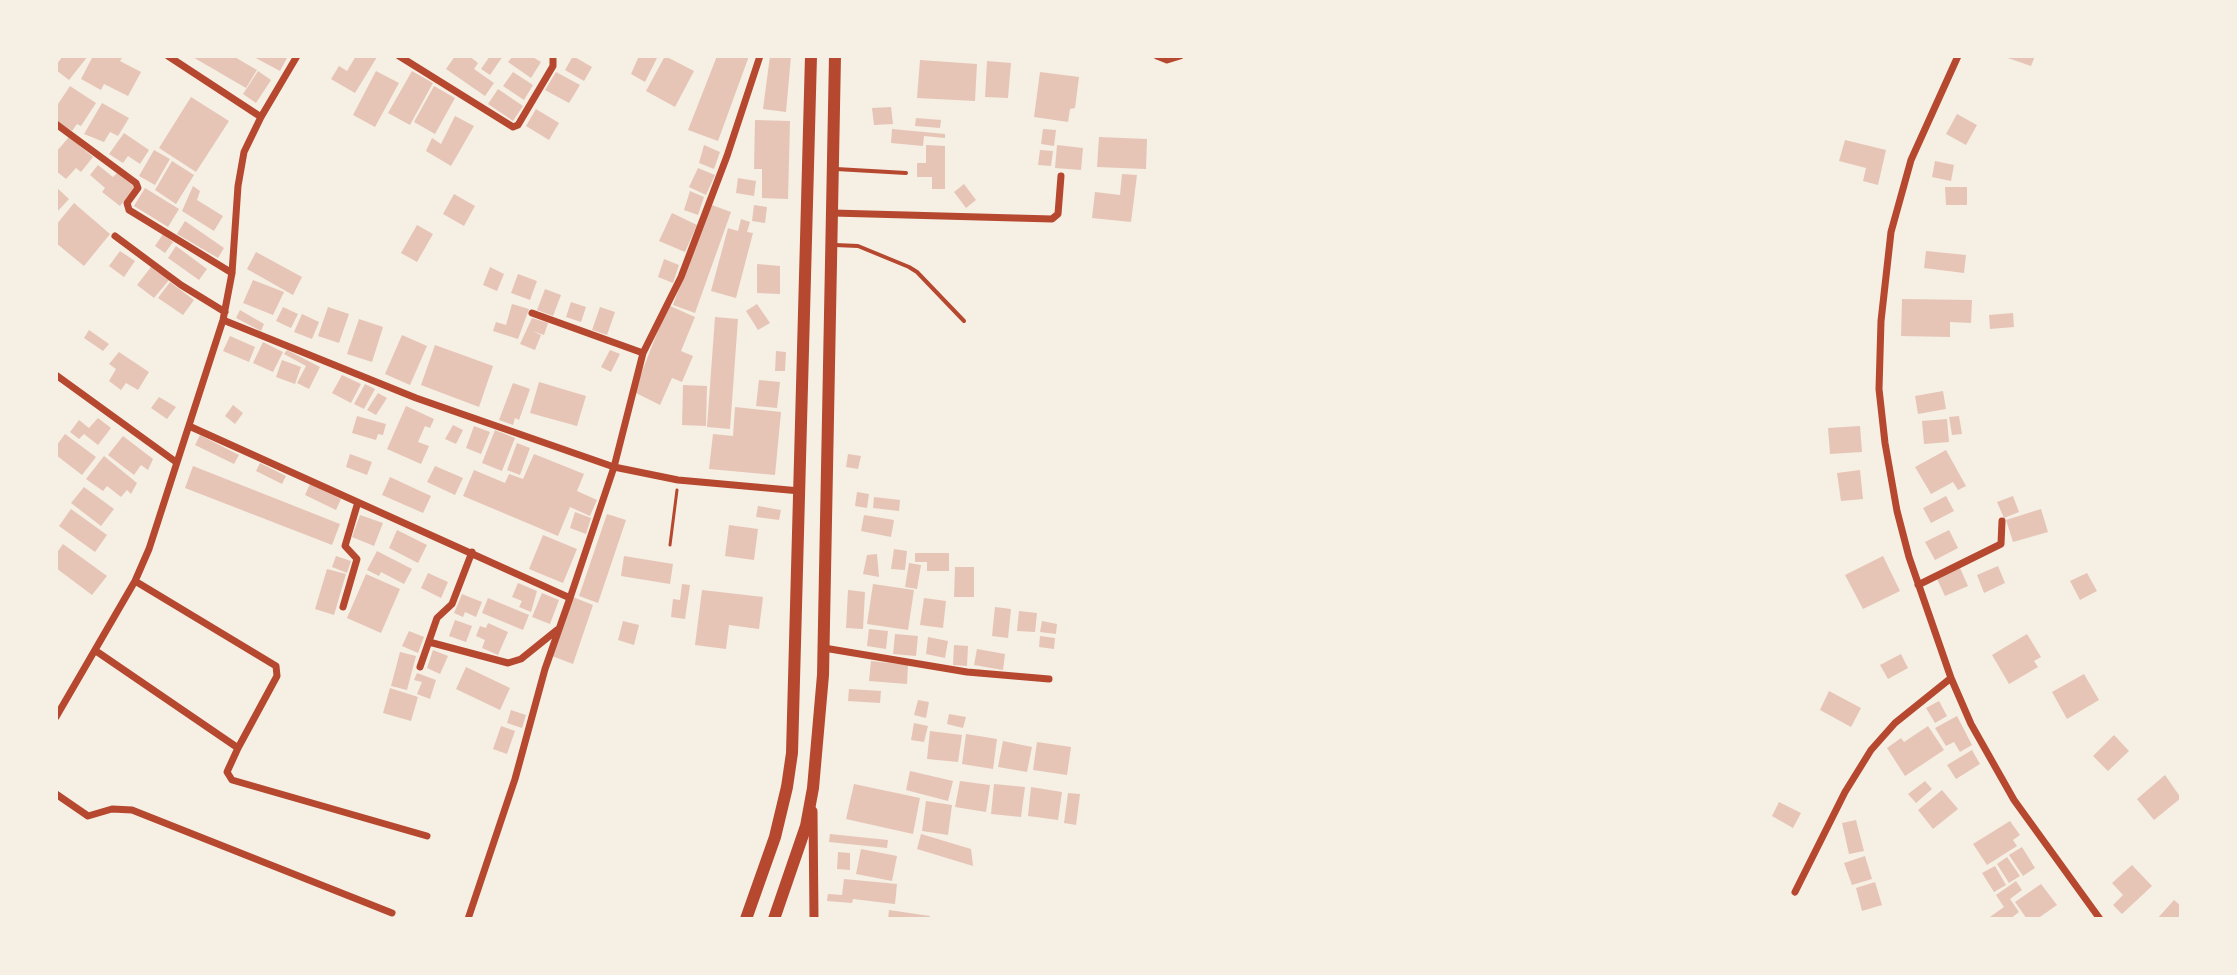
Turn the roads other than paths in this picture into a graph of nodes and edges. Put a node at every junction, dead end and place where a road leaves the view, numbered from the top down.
1 (168, 56) edge
2 (297, 56) edge
3 (399, 56) edge
4 (553, 56) edge
5 (760, 56) edge
6 (811, 56) edge
7 (835, 56) edge
8 (1157, 56) edge
9 (1180, 56) edge
10 (1958, 56) edge
11 (261, 117) junction
12 (56, 124) edge
13 (833, 169) junction
14 (906, 173) dead end
15 (1061, 176) dead end
16 (833, 213) junction
17 (115, 236) dead end
18 (833, 245) junction
19 (232, 273) junction
20 (532, 313) dead end
21 (224, 316) junction
22 (964, 321) dead end
23 (643, 353) junction
24 (56, 375) edge
25 (189, 426) junction
26 (176, 462) junction
27 (614, 467) junction
28 (800, 491) junction
29 (358, 502) junction
30 (2002, 521) dead end
31 (472, 552) junction
32 (135, 581) junction
33 (1918, 585) junction
34 (570, 598) junction
35 (343, 607) dead end
36 (559, 629) junction
37 (429, 642) junction
38 (824, 648) junction
39 (96, 651) junction
40 (420, 667) dead end
41 (1951, 678) junction
42 (1049, 679) dead end
43 (56, 717) edge
44 (238, 748) junction
45 (813, 788) junction
46 (56, 794) edge
47 (427, 836) dead end
48 (1795, 892) dead end
49 (392, 913) dead end
50 (468, 919) edge
51 (746, 919) edge
52 (774, 919) edge
53 (814, 919) edge
54 (2100, 919) edge

1 - 11 street
2 - 11 street
3 - 4 street
5 - 23 street
6 - 28 highway
7 - 13 highway
8 - 9 street
10 - 33 street
11 - 19 street
12 - 19 street
13 - 14 lane
13 - 16 highway
15 - 16 street
16 - 18 highway
17 - 21 street
18 - 22 lane
18 - 38 highway
19 - 21 street
20 - 23 street
21 - 25 street
21 - 27 street
23 - 27 street
24 - 26 street
25 - 26 street
25 - 29 street
26 - 32 street
27 - 28 street
27 - 34 street
28 - 51 highway
29 - 31 street
29 - 35 street
30 - 33 street
31 - 34 street
31 - 37 street
32 - 39 street
32 - 44 street
33 - 41 street
34 - 36 street
36 - 37 street
36 - 50 street
37 - 40 street
38 - 42 street
38 - 45 highway
39 - 43 street
39 - 44 street
41 - 48 street
41 - 54 street
44 - 47 street
45 - 52 highway
45 - 53 street
46 - 49 street

